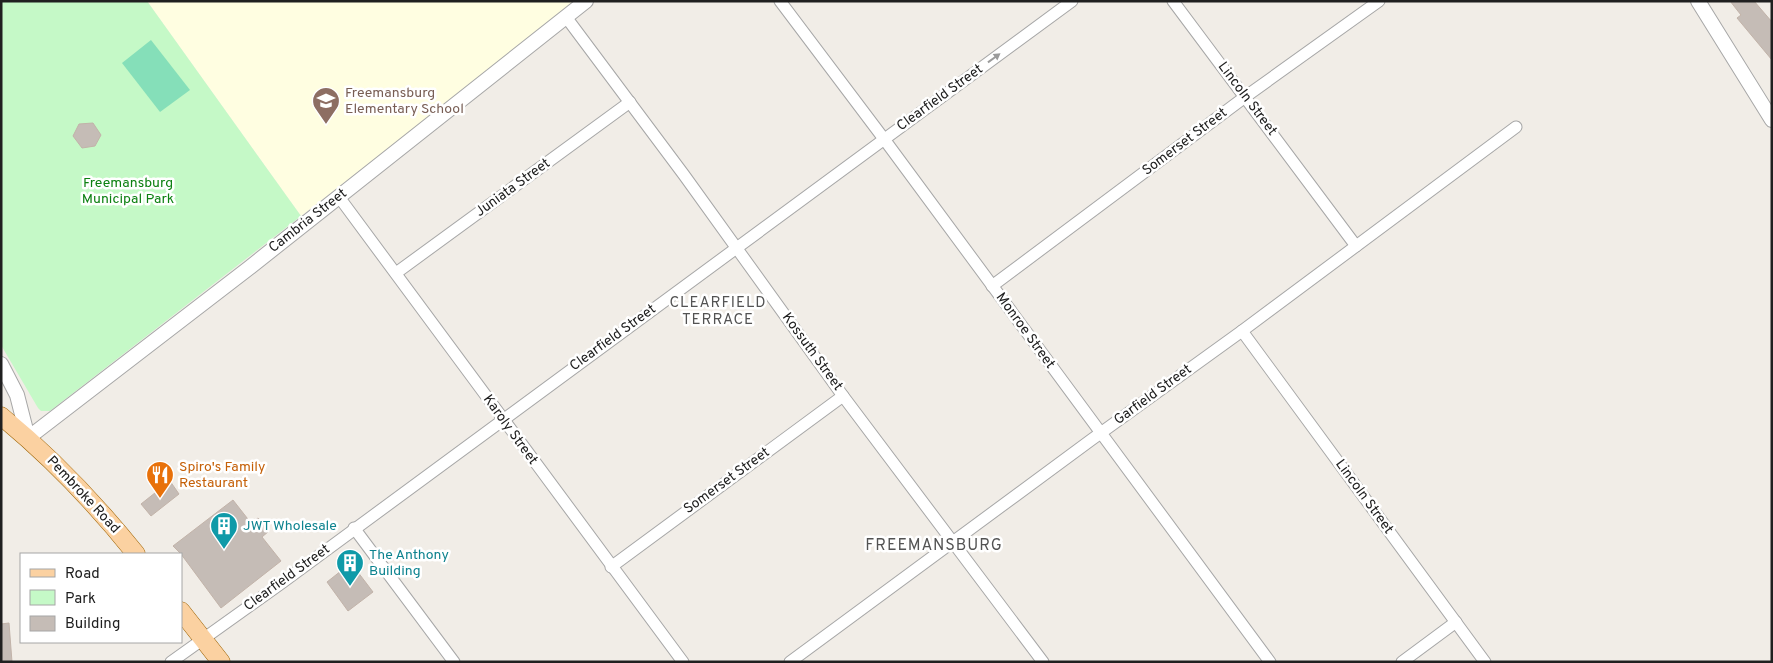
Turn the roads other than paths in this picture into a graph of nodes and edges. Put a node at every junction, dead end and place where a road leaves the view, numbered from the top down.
1 (586, 1) edge
2 (780, 1) edge
3 (1072, 1) edge
4 (1173, 1) edge
5 (1379, 1) edge
6 (1698, 1) edge
7 (566, 17) junction
8 (1245, 97) junction
9 (630, 102) junction
10 (1772, 120) edge
11 (1516, 126) dead end
12 (884, 139) junction
13 (339, 197) junction
14 (1356, 246) junction
15 (736, 248) junction
16 (396, 273) junction
17 (992, 286) junction
18 (1242, 331) junction
19 (1, 364) edge
20 (844, 396) junction
21 (1, 416) edge
22 (503, 419) junction
23 (1100, 433) junction
24 (28, 438) junction
25 (354, 528) junction
26 (953, 541) junction
27 (135, 553) edge
28 (611, 566) junction
29 (182, 612) edge
30 (1456, 622) junction
31 (203, 639) junction
32 (171, 662) edge
33 (221, 662) edge
34 (454, 662) edge
35 (682, 662) edge
36 (790, 662) edge
37 (1042, 662) edge
38 (1270, 662) edge
39 (1402, 662) edge
40 (1485, 662) edge

1 - 7 street, Cambria Street
2 - 12 street, Monroe Street
12 -> 3 street, Clearfield Street
4 - 8 street, Lincoln Street
5 - 8 street, Somerset Street
6 - 10 street
7 - 9 street, Kossuth Street
7 - 13 street, Cambria Street
8 - 14 street, Lincoln Street
8 - 17 street, Somerset Street
9 - 15 street, Kossuth Street
9 - 16 street, Juniata Street
11 - 14 street, Garfield Street
12 - 15 street, Clearfield Street
12 - 17 street, Monroe Street
13 - 16 street, Karoly Street
13 - 24 street, Cambria Street
14 - 18 street, Garfield Street
15 - 20 street, Kossuth Street
15 - 22 street, Clearfield Street
16 - 22 street, Karoly Street
17 - 23 street, Monroe Street
18 - 23 street, Garfield Street
18 - 30 street, Lincoln Street
19 - 24 street
20 - 26 street, Kossuth Street
20 - 28 street, Somerset Street
21 - 24 main road, Pembroke Road
22 - 25 street, Clearfield Street
22 - 28 street, Karoly Street
23 - 26 street, Garfield Street
23 - 38 street, Monroe Street
24 - 27 main road, Pembroke Road
25 - 31 street, Clearfield Street
25 - 34 street
26 - 36 street, Garfield Street
26 - 37 street, Kossuth Street
28 - 35 street, Karoly Street
29 - 31 main road
30 - 39 street
30 - 40 street, Lincoln Street
31 - 32 street, Clearfield Street
31 - 33 main road

